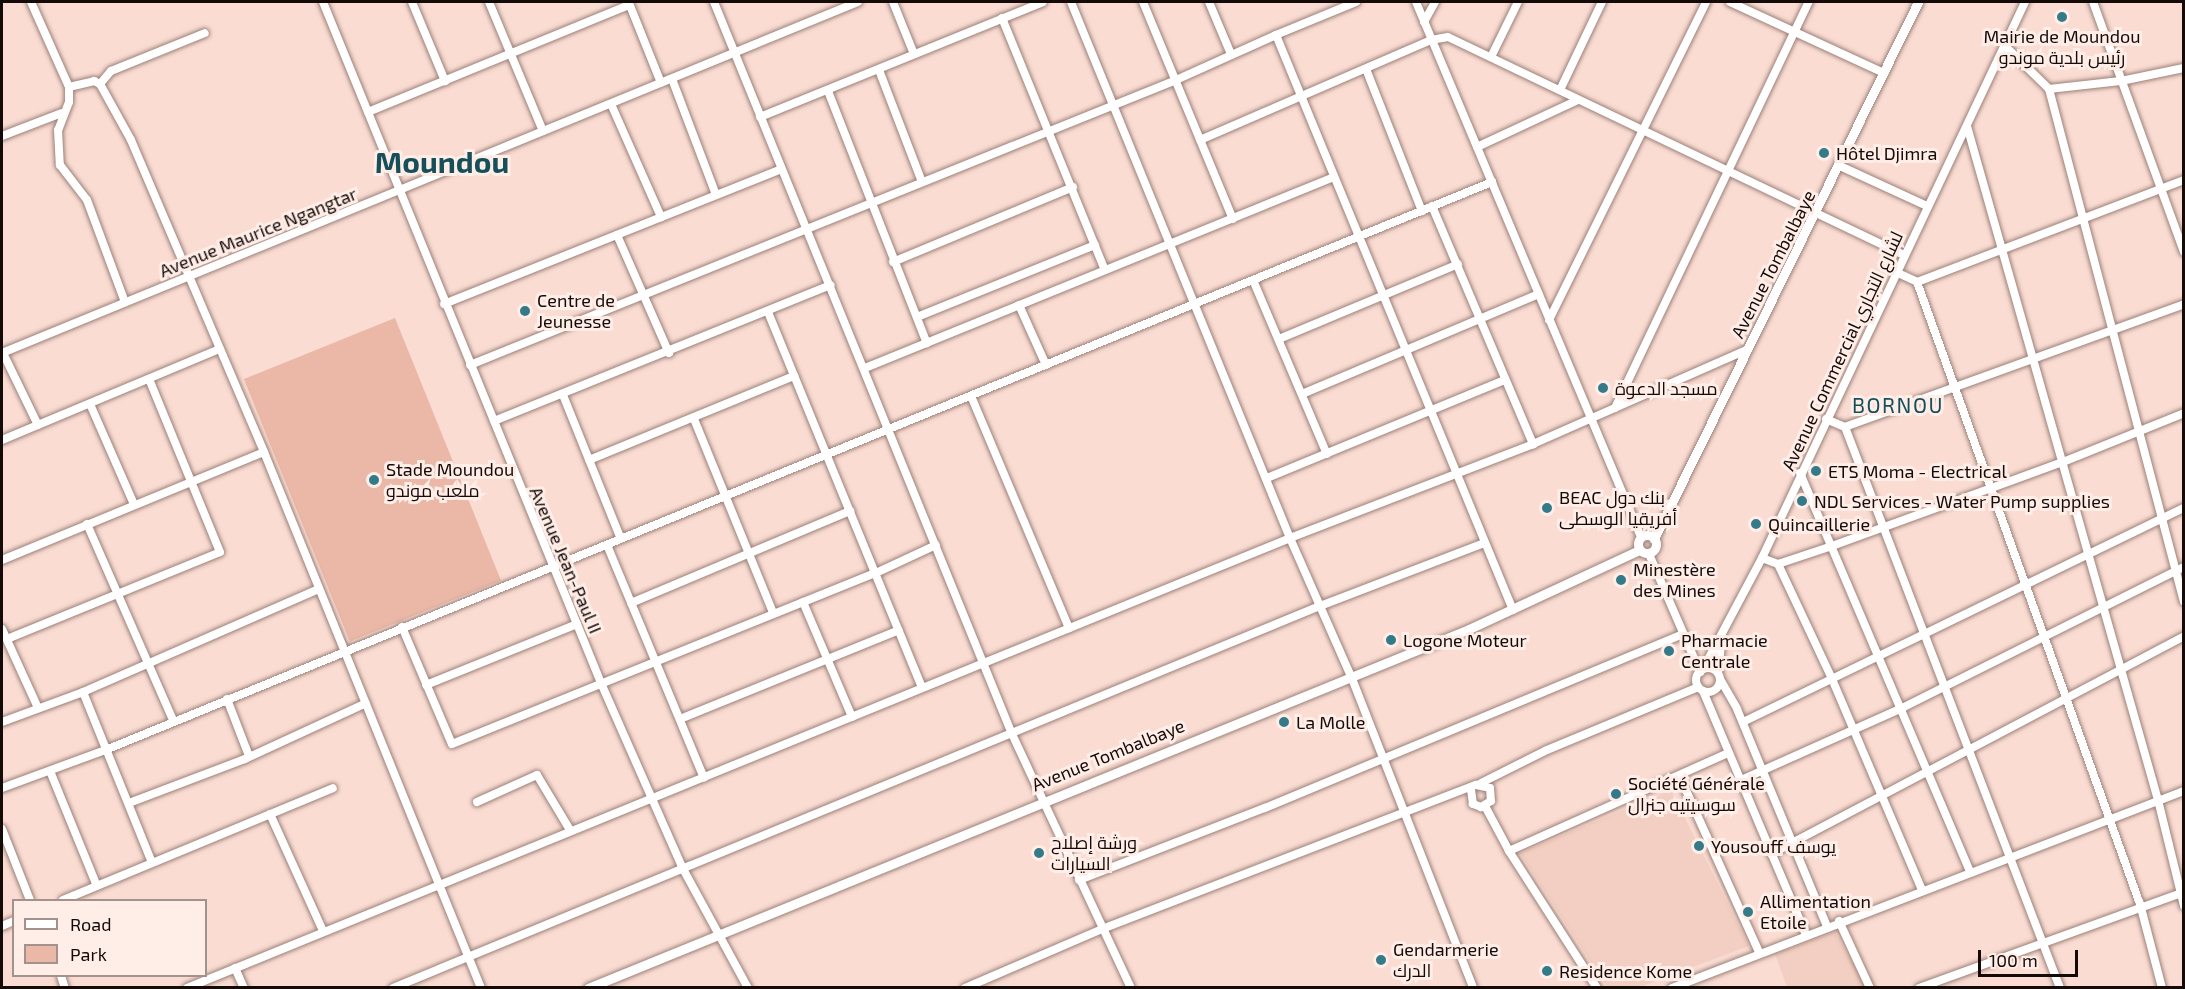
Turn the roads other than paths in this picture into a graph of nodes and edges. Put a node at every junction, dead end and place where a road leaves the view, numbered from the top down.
1 (31, 2) edge
2 (323, 2) edge
3 (412, 2) edge
4 (489, 2) edge
5 (714, 2) edge
6 (858, 2) edge
7 (893, 2) edge
8 (1043, 2) edge
9 (1071, 2) edge
10 (1143, 2) edge
11 (1209, 2) edge
12 (1356, 2) edge
13 (1416, 2) edge
14 (1435, 2) edge
15 (1518, 2) edge
16 (1602, 2) edge
17 (1706, 2) edge
18 (1731, 2) edge
19 (1809, 2) edge
20 (1918, 2) edge
21 (2025, 2) edge
22 (2093, 2) edge
23 (629, 3) edge
24 (1344, 4) edge
25 (1002, 18) junction
26 (1424, 22) junction
27 (1794, 31) junction
28 (205, 33) dead end
29 (1276, 35) junction
30 (1431, 40) junction
31 (2006, 47) junction
32 (510, 54) junction
33 (735, 54) junction
34 (914, 54) junction
35 (1232, 54) junction
36 (1491, 57) junction
37 (2184, 68) edge
38 (1366, 69) junction
39 (879, 70) junction
40 (1884, 73) junction
41 (672, 79) junction
42 (1176, 80) junction
43 (445, 81) junction
44 (2121, 81) junction
45 (661, 83) junction
46 (100, 84) junction
47 (69, 87) junction
48 (2049, 89) junction
49 (1560, 90) junction
50 (828, 91) junction
51 (1301, 96) junction
52 (1578, 100) junction
53 (611, 104) junction
54 (1113, 104) junction
55 (368, 112) junction
56 (62, 113) junction
57 (760, 117) junction
58 (1967, 126) junction
59 (1645, 128) junction
60 (1050, 130) junction
61 (543, 131) junction
62 (2, 136) edge
63 (1200, 140) junction
64 (1477, 147) junction
65 (1840, 166) junction
66 (1726, 168) junction
67 (781, 169) junction
68 (1334, 177) junction
69 (2184, 180) edge
70 (922, 182) junction
71 (1492, 182) junction
72 (1073, 187) junction
73 (2161, 188) junction
74 (398, 191) junction
75 (716, 195) junction
76 (869, 204) junction
77 (1432, 206) junction
78 (1927, 206) junction
79 (1422, 211) junction
80 (1817, 212) junction
81 (661, 217) junction
82 (2083, 218) junction
83 (1233, 219) junction
84 (805, 228) junction
85 (617, 235) junction
86 (1359, 237) junction
87 (1172, 243) junction
88 (1095, 245) junction
89 (2004, 248) junction
90 (2184, 252) edge
91 (1904, 255) junction
92 (893, 262) junction
93 (1458, 264) junction
94 (1105, 270) junction
95 (1896, 272) junction
96 (189, 276) junction
97 (1253, 280) junction
98 (1917, 282) junction
99 (831, 285) junction
100 (644, 294) junction
101 (1539, 294) junction
102 (1383, 296) junction
103 (125, 302) junction
104 (444, 304) junction
105 (1195, 304) junction
106 (2184, 304) edge
107 (1019, 305) junction
108 (768, 312) junction
109 (916, 317) junction
110 (1479, 319) junction
111 (1549, 320) junction
112 (2114, 330) junction
113 (1279, 339) junction
114 (927, 342) junction
115 (1403, 349) junction
116 (1748, 349) junction
117 (220, 350) junction
118 (2, 353) edge
119 (669, 353) junction
120 (2035, 357) junction
121 (470, 365) junction
122 (1046, 365) junction
123 (865, 368) junction
124 (794, 376) junction
125 (149, 379) junction
126 (1505, 380) junction
127 (1952, 387) junction
128 (1302, 394) junction
129 (563, 395) junction
130 (971, 396) junction
131 (90, 404) junction
132 (1615, 408) junction
133 (1429, 412) junction
134 (2184, 413) edge
135 (694, 419) junction
136 (1826, 419) junction
137 (1591, 420) junction
138 (494, 421) junction
139 (38, 425) junction
140 (1845, 427) junction
141 (890, 429) junction
142 (2140, 431) junction
143 (2, 440) edge
144 (1533, 444) junction
145 (264, 452) junction
146 (828, 454) junction
147 (1327, 454) junction
148 (589, 460) junction
149 (2063, 462) junction
150 (1800, 473) junction
151 (1456, 475) junction
152 (1267, 478) junction
153 (192, 481) junction
154 (1989, 486) junction
155 (727, 496) junction
156 (134, 504) junction
157 (2184, 508) edge
158 (850, 511) junction
159 (2161, 519) junction
160 (87, 524) junction
161 (1884, 525) junction
162 (1641, 537) junction
163 (1290, 538) junction
164 (621, 539) junction
165 (1654, 539) junction
166 (1484, 543) junction
167 (936, 544) junction
168 (607, 545) junction
169 (1832, 546) junction
170 (1639, 550) junction
171 (749, 554) junction
172 (1649, 554) junction
173 (2087, 554) junction
174 (1762, 558) junction
175 (2, 560) edge
176 (1778, 564) junction
177 (554, 567) junction
178 (2180, 569) edge
179 (876, 573) junction
180 (2025, 586) junction
181 (319, 589) junction
182 (119, 594) junction
183 (803, 602) junction
184 (2184, 602) edge
185 (631, 603) junction
186 (1320, 606) junction
187 (2103, 609) junction
188 (1513, 610) junction
189 (773, 614) junction
190 (577, 624) junction
191 (402, 627) junction
192 (2, 628) edge
193 (1069, 628) junction
194 (899, 630) junction
195 (1683, 634) junction
196 (1926, 634) junction
197 (2184, 636) edge
198 (2043, 637) junction
199 (7, 639) junction
200 (1721, 640) junction
201 (345, 651) junction
202 (1880, 655) junction
203 (827, 658) junction
204 (147, 661) junction
205 (656, 661) junction
206 (985, 662) junction
207 (1701, 670) junction
208 (2121, 670) junction
209 (1351, 676) junction
210 (1719, 676) junction
211 (1832, 679) junction
212 (601, 683) junction
213 (426, 685) junction
214 (1945, 686) junction
215 (922, 688) junction
216 (1700, 689) junction
217 (83, 692) junction
218 (227, 699) junction
219 (2066, 699) junction
220 (366, 704) junction
221 (38, 708) junction
222 (1902, 708) junction
223 (852, 717) junction
224 (680, 719) junction
225 (2, 722) edge
226 (174, 722) junction
227 (1743, 722) junction
228 (1853, 730) junction
229 (1012, 734) junction
230 (108, 749) junction
231 (1970, 750) junction
232 (1728, 753) junction
233 (249, 756) junction
234 (1382, 759) junction
235 (1928, 770) junction
236 (50, 771) junction
237 (1763, 771) junction
238 (1680, 777) junction
239 (704, 778) junction
240 (1739, 781) junction
241 (1481, 783) junction
242 (2, 788) edge
243 (333, 788) dead end
244 (1471, 789) junction
245 (2184, 790) edge
246 (1881, 793) junction
247 (654, 796) junction
248 (1041, 800) junction
249 (2158, 800) junction
250 (477, 802) dead end
251 (129, 803) junction
252 (1485, 806) junction
253 (1401, 812) junction
254 (270, 814) junction
255 (2110, 819) junction
256 (2, 829) edge
257 (570, 830) junction
258 (1792, 841) junction
259 (1509, 851) junction
260 (1770, 854) junction
261 (2012, 854) junction
262 (152, 863) junction
263 (682, 867) junction
264 (1970, 871) junction
265 (1079, 880) junction
266 (439, 884) junction
267 (97, 886) junction
268 (1922, 890) junction
269 (2182, 892) edge
270 (30, 899) edge
271 (65, 899) edge
272 (2140, 904) junction
273 (2184, 906) edge
274 (1839, 921) junction
275 (1827, 926) junction
276 (1102, 929) junction
277 (323, 931) junction
278 (718, 933) junction
279 (1806, 934) junction
280 (2043, 940) junction
281 (1759, 952) junction
282 (469, 956) junction
283 (235, 968) junction
284 (187, 987) edge
285 (244, 987) edge
286 (393, 987) edge
287 (481, 987) edge
288 (588, 987) edge
289 (748, 987) edge
290 (965, 987) edge
291 (1131, 987) edge
292 (1473, 987) edge
293 (1597, 987) edge
294 (1672, 987) edge
295 (1870, 987) edge
296 (1919, 987) edge
297 (2060, 987) edge
298 (2162, 987) edge

1 - 47 street
2 - 55 street, Avenue Jean-Paul II
3 - 43 street
4 - 32 street
5 - 33 street
6 - 33 street, Avenue Maurice Ngangtar
7 - 34 street
8 - 25 street
9 - 54 street
10 - 42 street
11 - 35 street
12 - 24 street
13 - 26 street
14 - 26 street
15 - 36 street
16 - 49 street
17 - 59 street
18 - 27 street
19 - 27 street
20 - 40 main road, Avenue Tombalbaye
21 - 31 street, Avenue Commercial لشارع التجاري
22 - 44 street
23 - 32 street
23 - 45 street
24 - 29 street
25 - 34 street
25 - 60 street
26 - 30 street
27 - 40 street
27 - 66 street
28 - 46 street
29 - 35 street
29 - 51 street
30 - 36 street
30 - 38 street
30 - 64 street
31 - 48 street
31 - 58 street, Avenue Commercial لشارع التجاري
32 - 43 street
32 - 61 street
33 - 41 street, Avenue Maurice Ngangtar
33 - 57 street
34 - 39 street
35 - 42 street
36 - 49 street
37 - 44 street
38 - 51 street
38 - 79 street
39 - 50 street
39 - 70 street
40 - 65 main road, Avenue Tombalbaye
41 - 45 street, Avenue Maurice Ngangtar
41 - 75 street
42 - 54 street
42 - 63 street
43 - 55 street
44 - 48 street
44 - 73 street
45 - 53 street, Avenue Maurice Ngangtar
46 - 47 street
46 - 96 street
47 - 56 street
48 - 82 street
49 - 52 street
50 - 57 street
50 - 76 street
51 - 63 street
51 - 68 street
52 - 59 street
52 - 64 street
53 - 61 street, Avenue Maurice Ngangtar
53 - 81 street
54 - 60 street
54 - 87 street
55 - 74 street, Avenue Jean-Paul II
56 - 62 street
56 - 103 street
57 - 67 street
58 - 78 street, Avenue Commercial لشارع التجاري
58 - 89 street
59 - 66 street
59 - 111 street
60 - 70 street
60 - 72 street
61 - 74 street, Avenue Maurice Ngangtar
63 - 83 street
64 - 71 street
65 - 78 street
65 - 80 main road, Avenue Tombalbaye
66 - 80 street
66 - 132 street
67 - 75 street
67 - 84 street
68 - 83 street
68 - 86 street
69 - 73 street
70 - 76 street
71 - 77 street
71 - 101 street
72 - 88 street
72 - 92 street
73 - 82 street
73 - 90 street
74 - 96 street, Avenue Maurice Ngangtar
74 - 104 street, Avenue Jean-Paul II
75 - 81 street
76 - 84 street
76 - 92 street
77 - 79 street
77 - 93 street
78 - 91 street, Avenue Commercial لشارع التجاري
79 - 86 street
80 - 91 street
80 - 116 main road, Avenue Tombalbaye
81 - 85 street
82 - 89 street
82 - 112 street
83 - 87 street
84 - 99 street
84 - 100 street
85 - 100 street
85 - 104 street
86 - 97 street
86 - 102 street
87 - 94 street
87 - 105 street
88 - 94 street
88 - 109 street
89 - 98 street
89 - 120 street
91 - 95 street, Avenue Commercial لشارع التجاري
92 - 109 street
93 - 102 street
93 - 110 street
94 - 107 street
95 - 98 street
95 - 136 street, Avenue Commercial لشارع التجاري
96 - 103 street, Avenue Maurice Ngangtar
96 - 117 street
97 - 105 street
97 - 113 street
98 - 127 street
99 - 108 street
99 - 123 street
100 - 119 street
100 - 121 street
101 - 110 street
101 - 111 street
102 - 113 street
102 - 115 street
103 - 118 street, Avenue Maurice Ngangtar
104 - 121 street, Avenue Jean-Paul II
105 - 122 street
105 - 152 street
106 - 112 street
107 - 114 street
107 - 122 street
108 - 119 street
108 - 124 street
109 - 114 street
110 - 115 street
110 - 126 street
111 - 137 street
112 - 120 street
112 - 142 street
113 - 128 street
114 - 123 street
115 - 128 street
115 - 133 street
116 - 132 street
116 - 165 main road, Avenue Tombalbaye
117 - 125 street
117 - 145 street
118 - 139 street
119 - 129 street
120 - 127 street
120 - 149 street
121 - 138 street, Avenue Jean-Paul II
122 - 130 street
123 - 141 street
124 - 135 street
124 - 146 street
125 - 131 street
125 - 153 street
126 - 133 street
126 - 144 street
127 - 140 street
127 - 154 street
128 - 147 street
129 - 138 street
129 - 148 street
130 - 141 street
130 - 193 street
131 - 139 street
131 - 156 street
132 - 137 street
133 - 147 street
133 - 151 street
134 - 142 street
135 - 148 street
135 - 155 street
136 - 140 street
136 - 150 street, Avenue Commercial لشارع التجاري
137 - 144 street
137 - 162 street
138 - 177 street, Avenue Jean-Paul II
139 - 143 street
140 - 161 street
141 - 146 street
141 - 167 street
142 - 149 street
142 - 159 street
144 - 151 street
145 - 153 street
145 - 181 street
146 - 155 street
146 - 158 street
147 - 152 street
148 - 164 street
149 - 154 street
149 - 173 street
150 - 169 street
150 - 174 street, Avenue Commercial لشارع التجاري
151 - 163 street
151 - 166 street
152 - 163 street
153 - 156 street
153 - 182 street
154 - 161 street
154 - 180 street
155 - 164 street
155 - 171 street
156 - 160 street
157 - 159 street
158 - 171 street
158 - 179 street
159 - 173 street
159 - 178 street
160 - 175 street
160 - 182 street
161 - 169 street
161 - 196 street
162 - 165 main road
162 - 170 main road
163 - 186 street
163 - 193 street
164 - 168 street
165 - 172 main road, Avenue Tombalbaye
166 - 186 street
166 - 188 street
167 - 179 street
167 - 206 street
168 - 177 street
168 - 185 street
169 - 176 street
169 - 202 street
170 - 172 main road
170 - 188 main road, Avenue Tombalbaye
171 - 185 street
171 - 189 street
172 - 195 street
173 - 180 street
173 - 187 street
174 - 176 street
174 - 200 street, Avenue Commercial لشارع التجاري
176 - 211 street
177 - 190 street, Avenue Jean-Paul II
177 - 191 street
178 - 184 street
178 - 187 street
179 - 183 street
179 - 194 street
180 - 196 street
180 - 198 street
181 - 201 street
181 - 204 street
182 - 199 street
182 - 204 street
183 - 189 street
183 - 203 street
185 - 205 street
186 - 209 street
186 - 229 street
187 - 198 street
187 - 208 street
188 - 209 main road, Avenue Tombalbaye
189 - 205 street
190 - 212 street, Avenue Jean-Paul II
190 - 213 street
191 - 201 street
191 - 213 street
192 - 199 street
193 - 206 street
194 - 203 street
194 - 215 street
195 - 207 street
195 - 234 street
196 - 202 street
196 - 214 street
197 - 208 street
198 - 214 street
198 - 219 street
199 - 221 street
200 - 207 street, Avenue Commercial لشارع التجاري
200 - 210 street
201 - 218 street
201 - 220 street
202 - 211 street
202 - 222 street
203 - 223 street
203 - 224 street
204 - 217 street
204 - 226 street
205 - 212 street
205 - 224 street
206 - 215 street
206 - 229 street
207 - 210 street
207 - 216 street
208 - 219 street
208 - 249 street
209 - 234 street
209 - 248 main road, Avenue Tombalbaye
210 - 216 street
210 - 227 street
211 - 227 street
211 - 228 street
212 - 213 street
212 - 247 street, Avenue Jean-Paul II
214 - 222 street
214 - 231 street
215 - 223 street
216 - 232 street
216 - 241 street
217 - 221 street
217 - 230 street
218 - 226 street
218 - 233 street
219 - 231 street
219 - 255 street
220 - 233 street
220 - 266 street
221 - 225 street
222 - 228 street
222 - 235 street
223 - 239 street
224 - 239 street
226 - 230 street
227 - 237 street
228 - 237 street
228 - 246 street
229 - 248 street
229 - 263 street
230 - 236 street
230 - 251 street
231 - 235 street
231 - 261 street
232 - 238 street
232 - 240 street
233 - 251 street
234 - 253 street
234 - 265 street
235 - 246 street
235 - 264 street
236 - 242 street
236 - 267 street
237 - 240 street
237 - 258 street
238 - 259 street
238 - 281 street
239 - 247 street
240 - 260 street
241 - 244 street
241 - 252 street
243 - 254 street
244 - 252 street
244 - 253 street
245 - 249 street
246 - 258 street
246 - 268 street
247 - 257 street
247 - 263 street, Avenue Jean-Paul II
248 - 265 street
248 - 278 main road, Avenue Tombalbaye
249 - 255 street
249 - 269 street
250 - 257 street
251 - 262 street
252 - 259 street
253 - 276 street
253 - 292 street
254 - 262 street
254 - 277 street
255 - 261 street
255 - 272 street
256 - 270 street
257 - 266 street
258 - 260 street
258 - 275 street
259 - 293 street
260 - 279 street
261 - 264 street
261 - 280 street
262 - 267 street
263 - 278 street, Avenue Jean-Paul II
263 - 282 street
264 - 268 street
265 - 276 street
266 - 277 street
266 - 282 street
267 - 271 street
268 - 274 street
269 - 272 street
269 - 273 street
272 - 280 street
272 - 298 street
274 - 275 street
274 - 295 street
275 - 279 street
276 - 290 street
276 - 291 street
277 - 283 street
278 - 288 main road, Avenue Tombalbaye
278 - 289 street, Avenue Jean-Paul II
279 - 281 street
280 - 296 street
280 - 297 street
281 - 294 street
282 - 286 street
282 - 287 street
283 - 284 street
283 - 285 street

